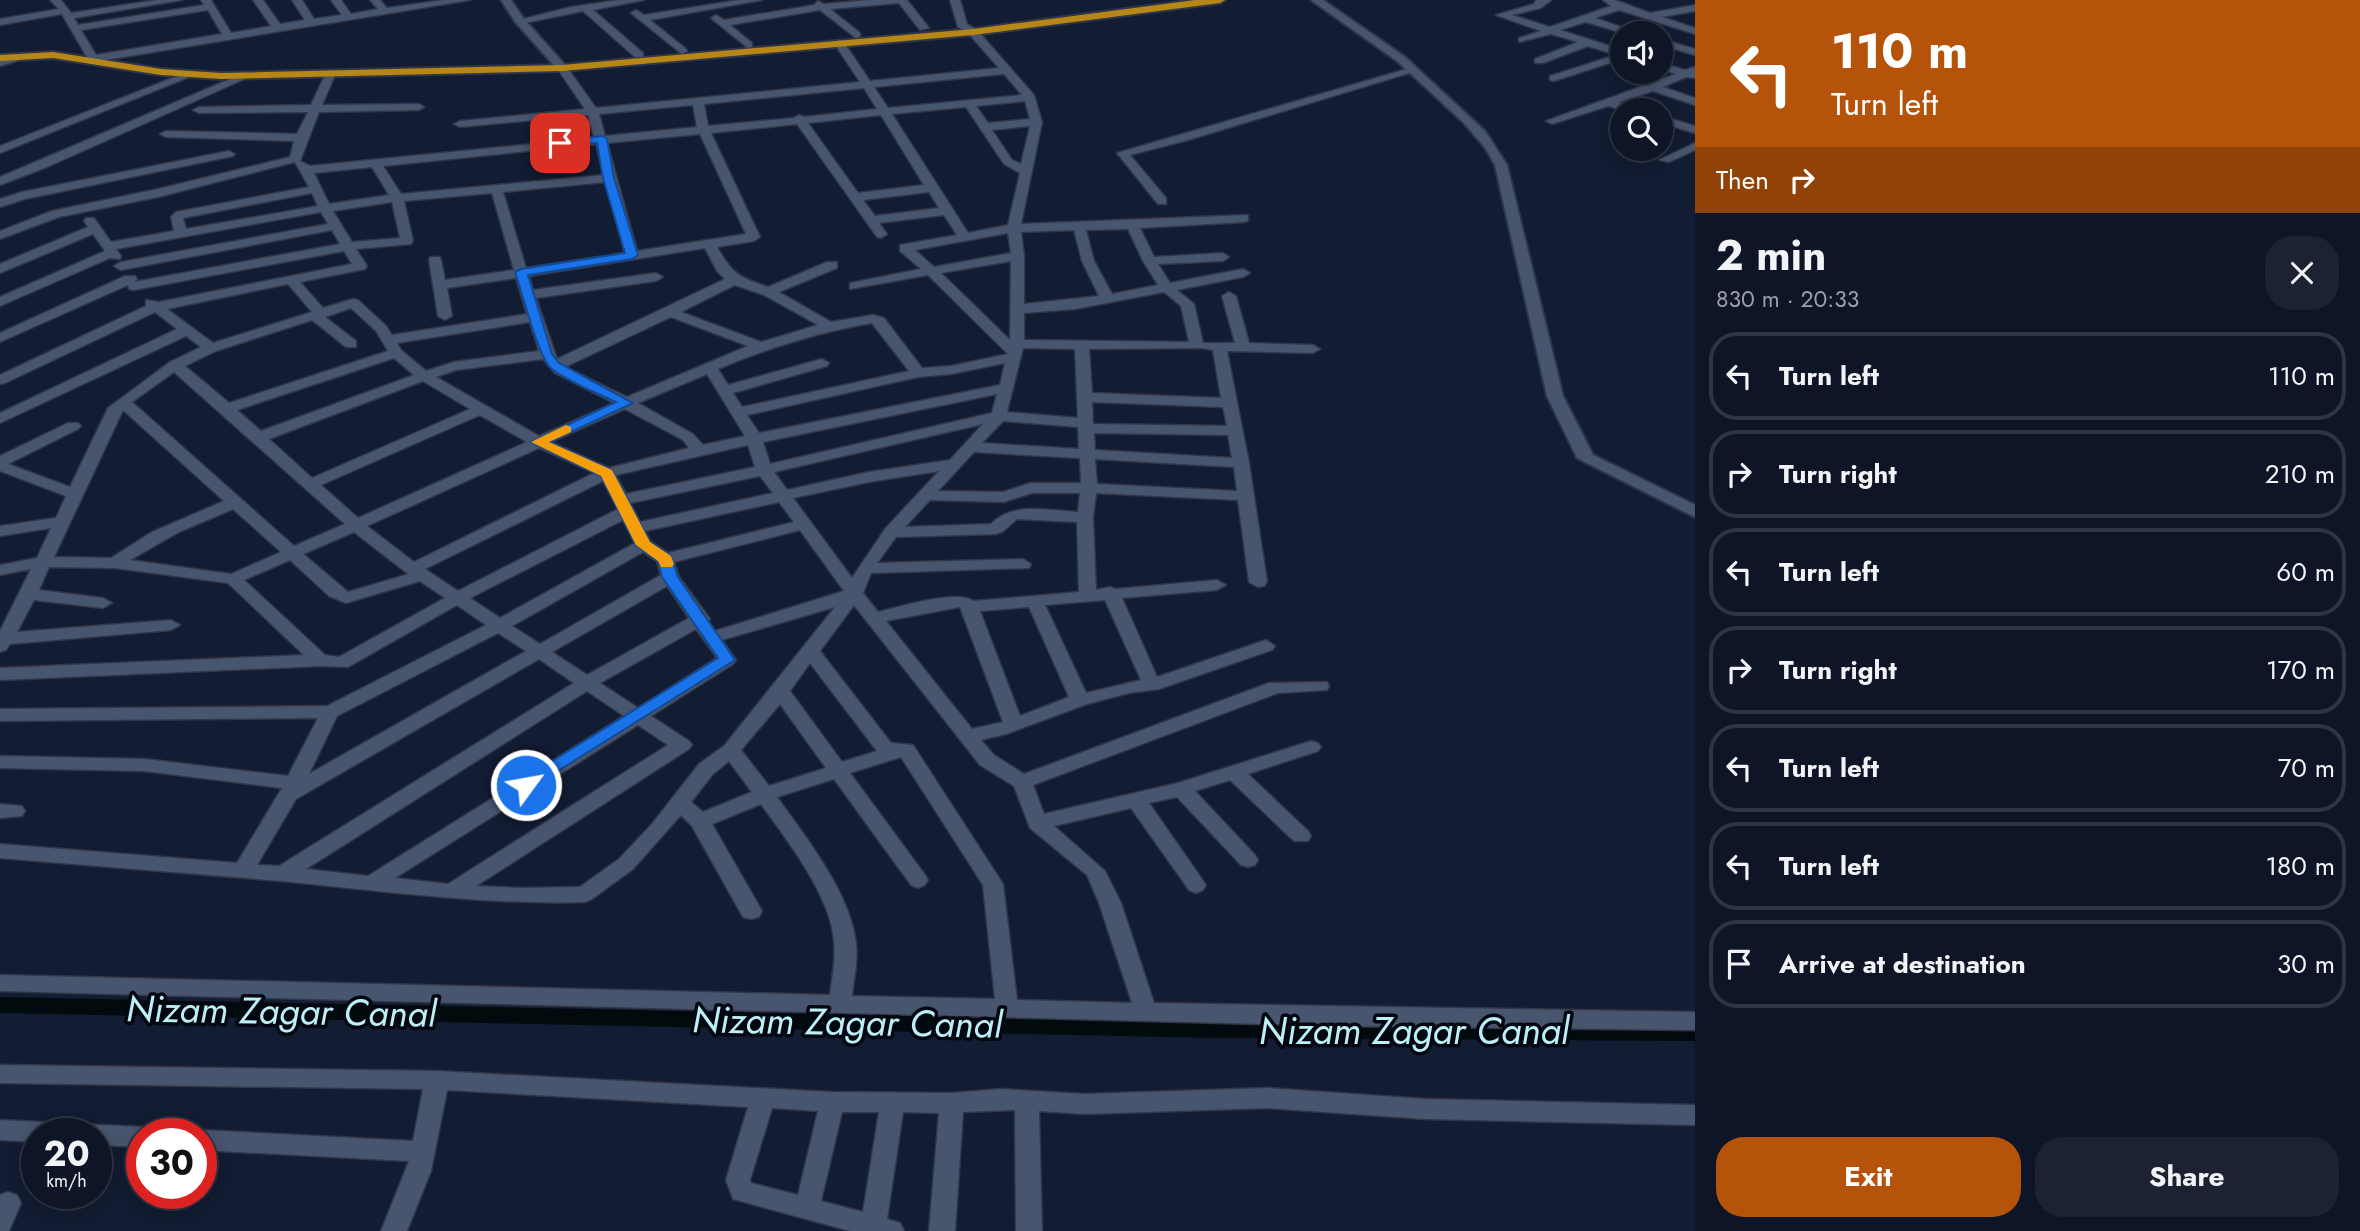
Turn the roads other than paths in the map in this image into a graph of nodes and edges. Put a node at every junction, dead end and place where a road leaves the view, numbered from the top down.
1 (99, 0) edge
2 (177, 0) edge
3 (258, 0) edge
4 (297, 0) edge
5 (336, 0) edge
6 (375, 0) edge
7 (465, 0) edge
8 (506, 0) edge
9 (696, 0) edge
10 (757, 0) edge
11 (810, 0) edge
12 (901, 0) edge
13 (955, 0) edge
14 (1177, 0) edge
15 (1220, 0) edge
16 (1316, 0) edge
17 (1546, 0) edge
18 (1608, 0) edge
19 (633, 1) edge
20 (209, 4) edge
21 (823, 7) junction
22 (1619, 7) junction
23 (62, 8) edge
24 (586, 8) junction
25 (1695, 8) edge
26 (706, 9) junction
27 (385, 11) junction
28 (1650, 16) junction
29 (348, 17) junction
30 (642, 18) junction
31 (1584, 18) junction
32 (520, 21) junction
33 (0, 22) edge
34 (311, 22) junction
35 (722, 23) junction
36 (962, 24) junction
37 (1610, 26) edge
38 (277, 27) junction
39 (76, 28) junction
40 (925, 28) junction
41 (1548, 30) junction
42 (1695, 31) edge
43 (973, 32) junction
44 (856, 35) junction
45 (228, 36) junction
46 (1523, 40) dead end
47 (1588, 42) junction
48 (839, 43) junction
49 (748, 45) junction
50 (1673, 46) edge
51 (1610, 50) edge
52 (682, 51) junction
53 (1695, 52) edge
54 (639, 55) junction
55 (19, 57) junction
56 (0, 58) edge
57 (93, 59) junction
58 (1610, 59) edge
59 (1539, 61) dead end
60 (0, 63) edge
61 (560, 65) junction
62 (1673, 69) edge
63 (1006, 71) junction
64 (1411, 71) junction
65 (1692, 74) edge
66 (189, 75) junction
67 (330, 75) junction
68 (246, 76) junction
69 (1554, 78) dead end
70 (869, 85) junction
71 (1653, 87) junction
72 (1030, 97) junction
73 (698, 100) junction
74 (968, 102) junction
75 (1608, 102) joint
76 (1695, 102) edge
77 (419, 107) dead end
78 (199, 110) dead end
79 (314, 110) junction
80 (592, 110) junction
81 (886, 111) junction
82 (799, 118) junction
83 (1552, 121) dead end
84 (1036, 122) junction
85 (1673, 123) edge
86 (460, 124) dead end
87 (983, 127) junction
88 (703, 128) junction
89 (1695, 130) edge
90 (166, 134) dead end
91 (301, 138) junction
92 (602, 139) junction
93 (1695, 146) edge
94 (0, 150) edge
95 (229, 154) dead end
96 (1673, 156) edge
97 (295, 159) junction
98 (374, 162) junction
99 (307, 170) junction
100 (1025, 170) junction
101 (608, 178) junction
102 (4, 180) edge
103 (316, 188) junction
104 (932, 188) junction
105 (497, 190) junction
106 (18, 197) junction
107 (856, 197) junction
108 (397, 198) junction
109 (1162, 201) dead end
110 (0, 204) edge
111 (81, 208) junction
112 (325, 208) junction
113 (947, 211) junction
114 (1244, 218) dead end
115 (39, 220) junction
116 (872, 220) junction
117 (1132, 225) junction
118 (336, 226) junction
119 (1079, 227) junction
120 (94, 228) junction
121 (1014, 228) junction
122 (181, 233) junction
123 (881, 234) dead end
124 (0, 235) edge
125 (964, 236) junction
126 (710, 245) junction
127 (348, 246) junction
128 (111, 249) junction
129 (632, 255) junction
130 (1018, 256) junction
131 (1223, 257) dead end
132 (435, 260) dead end
133 (1149, 261) junction
134 (832, 265) dead end
135 (121, 266) junction
136 (0, 269) edge
137 (931, 271) junction
138 (521, 272) junction
139 (1243, 274) dead end
140 (656, 277) dead end
141 (290, 279) junction
142 (734, 280) junction
143 (132, 283) junction
144 (439, 285) junction
145 (855, 286) dead end
146 (1167, 288) junction
147 (769, 292) junction
148 (529, 295) junction
149 (1229, 296) dead end
150 (1108, 300) junction
151 (0, 302) edge
152 (155, 307) junction
153 (1017, 309) junction
154 (670, 312) junction
155 (318, 315) junction
156 (445, 316) dead end
157 (537, 317) junction
158 (829, 326) junction
159 (184, 331) junction
160 (0, 338) edge
161 (351, 344) dead end
162 (1082, 344) junction
163 (760, 346) junction
164 (1197, 346) junction
165 (392, 347) junction
166 (1219, 347) junction
167 (1243, 347) junction
168 (211, 348) junction
169 (1313, 349) dead end
170 (1016, 352) junction
171 (550, 360) junction
172 (822, 363) dead end
173 (175, 365) junction
174 (710, 369) junction
175 (918, 373) junction
176 (424, 376) junction
177 (0, 380) edge
178 (1006, 388) junction
179 (724, 391) junction
180 (1083, 397) junction
181 (123, 402) junction
182 (626, 403) junction
183 (1228, 403) junction
184 (229, 408) junction
185 (481, 409) junction
186 (738, 412) junction
187 (999, 416) junction
188 (0, 419) edge
189 (73, 426) dead end
190 (1085, 426) junction
191 (1234, 431) junction
192 (257, 438) junction
193 (754, 438) junction
194 (538, 442) junction
195 (971, 447) junction
196 (699, 450) junction
197 (1086, 456) junction
198 (1241, 463) junction
199 (0, 464) edge
200 (952, 464) junction
201 (764, 471) junction
202 (607, 473) junction
203 (309, 485) junction
204 (1089, 488) junction
205 (75, 494) junction
206 (925, 495) junction
207 (1244, 496) junction
208 (784, 497) junction
209 (235, 502) junction
210 (623, 506) junction
211 (1695, 512) edge
212 (1085, 517) junction
213 (60, 522) junction
214 (356, 525) junction
215 (802, 525) junction
216 (0, 531) edge
217 (891, 532) junction
218 (640, 537) junction
219 (290, 554) junction
220 (43, 562) junction
221 (115, 564) junction
222 (1023, 564) dead end
223 (668, 568) junction
224 (865, 568) junction
225 (0, 570) edge
226 (417, 572) junction
227 (233, 579) junction
228 (1258, 582) dead end
229 (1217, 585) dead end
230 (1110, 592) junction
231 (854, 593) junction
232 (1087, 596) junction
233 (457, 598) junction
234 (24, 602) junction
235 (103, 603) dead end
236 (1035, 603) junction
237 (970, 606) junction
238 (0, 614) edge
239 (701, 619) junction
240 (873, 619) junction
241 (171, 625) dead end
242 (500, 625) junction
243 (711, 638) junction
244 (2, 643) edge
245 (1266, 646) dead end
246 (541, 652) junction
247 (811, 652) junction
248 (320, 660) junction
249 (0, 674) edge
250 (588, 682) junction
251 (1152, 685) junction
252 (1320, 686) dead end
253 (780, 691) junction
254 (1080, 700) junction
255 (330, 712) junction
256 (0, 715) edge
257 (636, 715) junction
258 (1013, 723) junction
259 (967, 736) junction
260 (1311, 747) dead end
261 (906, 749) junction
262 (731, 750) junction
263 (0, 762) edge
264 (839, 770) junction
265 (1234, 772) junction
266 (1022, 782) junction
267 (292, 789) junction
268 (1181, 789) junction
269 (765, 794) junction
270 (1135, 799) junction
271 (680, 803) junction
272 (700, 821) junction
273 (1037, 822) junction
274 (1301, 836) dead end
275 (0, 851) edge
276 (1248, 860) dead end
277 (242, 872) junction
278 (282, 874) junction
279 (918, 880) dead end
280 (372, 883) junction
281 (1196, 885) dead end
282 (451, 892) junction
283 (751, 911) dead end
284 (0, 983) edge
285 (840, 1004) junction
286 (1007, 1008) junction
287 (1146, 1012) junction
288 (1695, 1021) edge
289 (0, 1074) edge
290 (437, 1080) junction
291 (763, 1097) junction
292 (1027, 1101) junction
293 (832, 1102) junction
294 (893, 1102) junction
295 (952, 1103) junction
296 (1695, 1115) edge
297 (0, 1130) edge
298 (21, 1131) edge
299 (217, 1141) edge
300 (422, 1152) junction
301 (807, 1209) junction
302 (882, 1229) edge
303 (394, 1231) edge
304 (942, 1231) edge
305 (1030, 1231) edge

1 - 23 street
2 - 23 street
3 - 38 street
4 - 34 street
5 - 29 street
6 - 27 street
7 - 27 street
8 - 32 street
9 - 26 street
10 - 26 street
11 - 21 street
12 - 21 street
12 - 40 street
13 - 36 street
14 - 36 highway
15 - 43 highway
16 - 64 street
17 - 41 street
18 - 22 street
19 - 24 street
19 - 30 street
20 - 39 street
20 - 45 street
21 - 35 street
21 - 44 street
22 - 28 street
22 - 31 street
23 - 33 street
23 - 39 street
24 - 32 street
24 - 54 street
25 - 28 street
26 - 30 street
26 - 35 street
27 - 29 street
28 - 42 street
29 - 34 street
30 - 52 street
31 - 37 street
31 - 41 street
32 - 61 street
34 - 38 street
35 - 49 street
36 - 40 highway
36 - 43 street
38 - 45 street
39 - 57 street
40 - 44 highway
41 - 46 street
41 - 47 street
43 - 48 highway
43 - 63 street
44 - 49 highway
45 - 57 street
47 - 51 street
47 - 59 street
48 - 61 highway
48 - 70 street
49 - 52 highway
50 - 53 street
52 - 54 highway
54 - 61 highway
55 - 56 highway
55 - 57 highway
55 - 60 street
57 - 66 highway
58 - 69 street
61 - 67 highway
61 - 80 street
62 - 65 street
63 - 70 street
63 - 72 street
64 - 109 street
64 - 211 street
65 - 71 street
66 - 68 highway
66 - 94 street
67 - 68 highway
67 - 79 street
68 - 102 street
70 - 73 street
70 - 81 street
71 - 75 street
71 - 76 street
72 - 74 street
72 - 84 street
73 - 80 street
73 - 88 street
74 - 81 street
74 - 87 street
75 - 83 street
77 - 79 street
78 - 79 street
79 - 91 street
80 - 86 street
80 - 92 street
81 - 82 street
81 - 104 street
82 - 88 street
82 - 107 street
84 - 87 street
84 - 100 street
85 - 89 street
87 - 100 street
88 - 92 street
88 - 126 street
90 - 91 street
91 - 97 street
92 - 98 street
92 - 101 street
93 - 96 street
95 - 106 street
97 - 99 street
97 - 111 street
98 - 99 street
98 - 108 street
99 - 103 street
100 - 121 street
101 - 105 street
101 - 129 street
102 - 106 street
103 - 112 street
103 - 122 street
104 - 107 street
104 - 113 street
105 - 108 street
105 - 138 street
106 - 110 street
106 - 115 street
107 - 116 street
108 - 112 street
108 - 127 street
111 - 115 street
111 - 120 street
112 - 118 street
112 - 122 street
113 - 116 street
113 - 125 street
114 - 117 street
115 - 124 street
116 - 123 street
117 - 119 street
117 - 133 street
118 - 127 street
118 - 135 street
119 - 121 street
119 - 150 street
120 - 128 street
120 - 136 street
121 - 125 street
121 - 130 street
122 - 128 street
125 - 137 street
126 - 129 street
126 - 142 street
127 - 141 street
127 - 143 street
128 - 135 street
128 - 151 street
129 - 138 street
130 - 137 street
130 - 153 street
131 - 133 street
132 - 144 street
133 - 146 street
134 - 147 street
135 - 143 street
137 - 145 street
137 - 170 street
138 - 144 street
138 - 148 street
139 - 146 street
140 - 148 street
141 - 152 street
141 - 155 street
142 - 147 street
142 - 154 street
143 - 152 street
143 - 160 street
144 - 156 street
146 - 150 street
146 - 164 street
147 - 158 street
148 - 157 street
149 - 167 street
150 - 153 street
152 - 159 street
152 - 177 street
153 - 170 street
154 - 163 street
154 - 171 street
155 - 161 street
155 - 165 street
155 - 168 street
157 - 165 street
157 - 171 street
158 - 163 street
158 - 175 street
159 - 168 street
159 - 188 street
162 - 164 street
162 - 170 street
162 - 180 street
163 - 174 street
164 - 166 street
165 - 176 street
165 - 184 street
166 - 167 street
166 - 183 street
167 - 169 street
168 - 173 street
170 - 175 street
170 - 178 street
171 - 176 street
171 - 182 street
172 - 179 street
173 - 181 street
173 - 184 street
174 - 179 street
174 - 182 street
175 - 186 street
176 - 185 street
176 - 192 street
178 - 187 street
178 - 193 street
179 - 186 street
180 - 183 street
180 - 190 street
181 - 205 street
181 - 209 street
182 - 194 street
182 - 196 street
183 - 191 street
184 - 192 street
185 - 194 street
185 - 203 street
186 - 193 street
187 - 190 street
187 - 195 street
187 - 201 street
189 - 199 street
190 - 191 street
190 - 197 street
191 - 198 street
192 - 203 street
193 - 196 street
193 - 201 street
194 - 202 street
194 - 214 street
195 - 197 street
195 - 200 street
196 - 202 street
197 - 198 street
197 - 204 street
198 - 207 street
199 - 205 street
200 - 206 street
200 - 208 street
201 - 208 street
201 - 210 street
202 - 210 street
202 - 226 street
203 - 214 street
204 - 206 street
204 - 207 street
204 - 212 street
205 - 213 street
206 - 217 street
207 - 228 street
208 - 215 street
208 - 218 street
209 - 219 street
209 - 221 street
210 - 218 street
210 - 233 street
212 - 217 street
212 - 232 street
213 - 216 street
213 - 220 street
214 - 219 street
214 - 226 street
215 - 223 street
215 - 231 street
217 - 224 street
218 - 223 street
218 - 242 street
219 - 226 street
219 - 227 street
220 - 221 street
220 - 225 street
220 - 234 street
221 - 227 street
222 - 224 street
223 - 239 street
223 - 246 street
224 - 231 street
226 - 233 street
227 - 248 street
229 - 230 street
230 - 232 street
230 - 251 street
231 - 240 street
231 - 243 street
231 - 247 street
232 - 236 street
233 - 242 street
233 - 248 street
234 - 235 street
234 - 238 street
234 - 244 street
236 - 237 street
236 - 254 street
237 - 240 street
237 - 258 street
239 - 243 street
239 - 250 street
240 - 259 street
241 - 244 street
242 - 246 street
242 - 255 street
243 - 257 street
245 - 251 street
246 - 250 street
246 - 267 street
247 - 253 street
247 - 261 street
248 - 249 street
250 - 257 street
250 - 278 street
251 - 254 street
252 - 266 street
253 - 262 street
253 - 264 street
254 - 258 street
255 - 256 street
255 - 267 street
257 - 280 street
257 - 282 street
258 - 259 street
259 - 266 street
260 - 265 street
261 - 264 street
261 - 286 street
262 - 269 street
262 - 271 street
263 - 267 street
264 - 269 street
264 - 279 street
265 - 268 street
265 - 274 street
266 - 273 street
267 - 277 street
268 - 270 street
268 - 276 street
269 - 272 street
269 - 285 street
270 - 273 street
270 - 281 street
271 - 272 street
271 - 282 street
272 - 283 street
273 - 287 street
275 - 277 street
277 - 278 street
278 - 280 street
280 - 282 street
284 - 285 street
285 - 286 street
286 - 287 street
287 - 288 street
289 - 290 street
290 - 291 street
290 - 300 street
291 - 293 street
291 - 301 street
292 - 295 street
292 - 296 street
292 - 305 street
293 - 294 street
293 - 301 street
294 - 295 street
294 - 302 street
295 - 304 street
297 - 298 street
299 - 300 street
300 - 303 street
301 - 302 street

